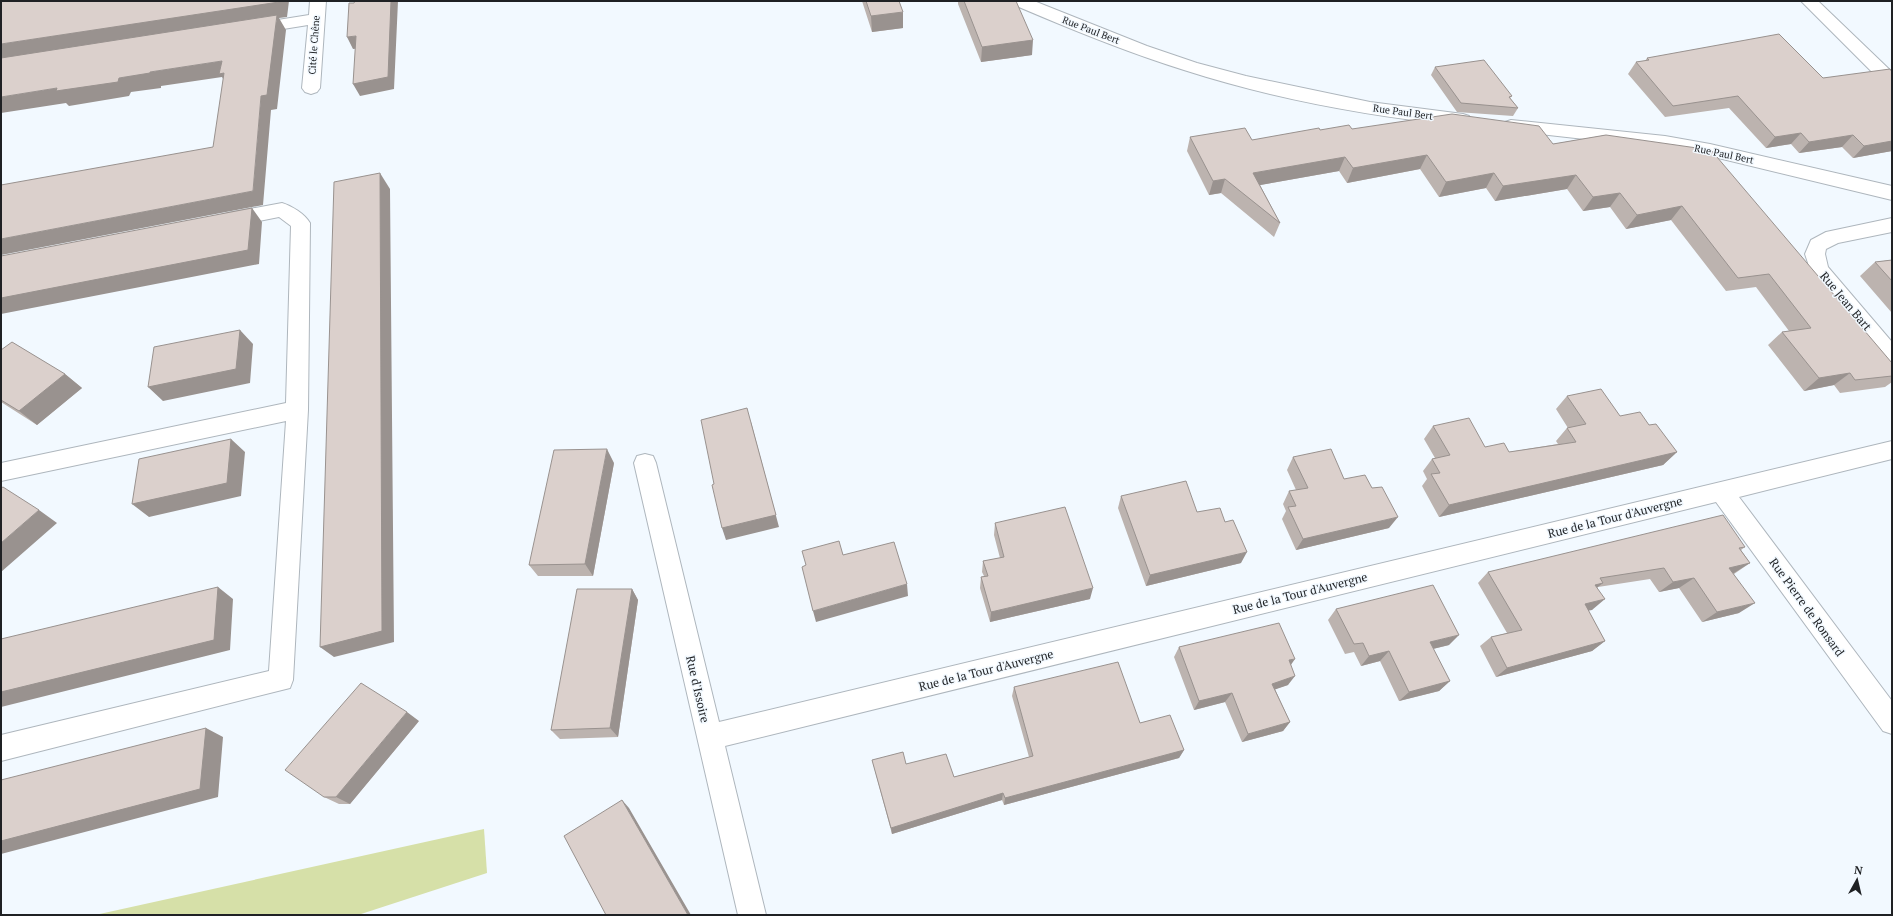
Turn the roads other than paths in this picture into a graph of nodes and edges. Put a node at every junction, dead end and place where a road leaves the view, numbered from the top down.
1 (318, 1) edge
2 (1020, 1) edge
3 (1809, 1) edge
4 (316, 19) junction
5 (237, 31) edge
6 (1892, 82) edge
7 (311, 88) dead end
8 (1892, 193) edge
9 (212, 224) edge
10 (1892, 225) edge
11 (1892, 356) edge
12 (296, 410) junction
13 (1892, 450) edge
14 (645, 463) dead end
15 (1, 472) edge
16 (1721, 491) junction
17 (1892, 722) edge
18 (709, 737) junction
19 (1, 748) edge
20 (752, 915) edge

1 - 4 street, Cité le Chêne
2 - 8 street, Rue Paul Bert
3 - 6 street
4 - 5 street
4 - 7 street, Cité le Chêne
9 - 12 street
10 - 11 street, Rue Jean Bart
12 - 15 street
12 - 19 street
13 - 16 street, Rue de la Tour d'Auvergne
14 - 18 street, Rue d'Issoire
16 - 17 street, Rue Pierre de Ronsard
16 - 18 street, Rue de la Tour d'Auvergne
18 - 20 street, Rue d'Issoire

